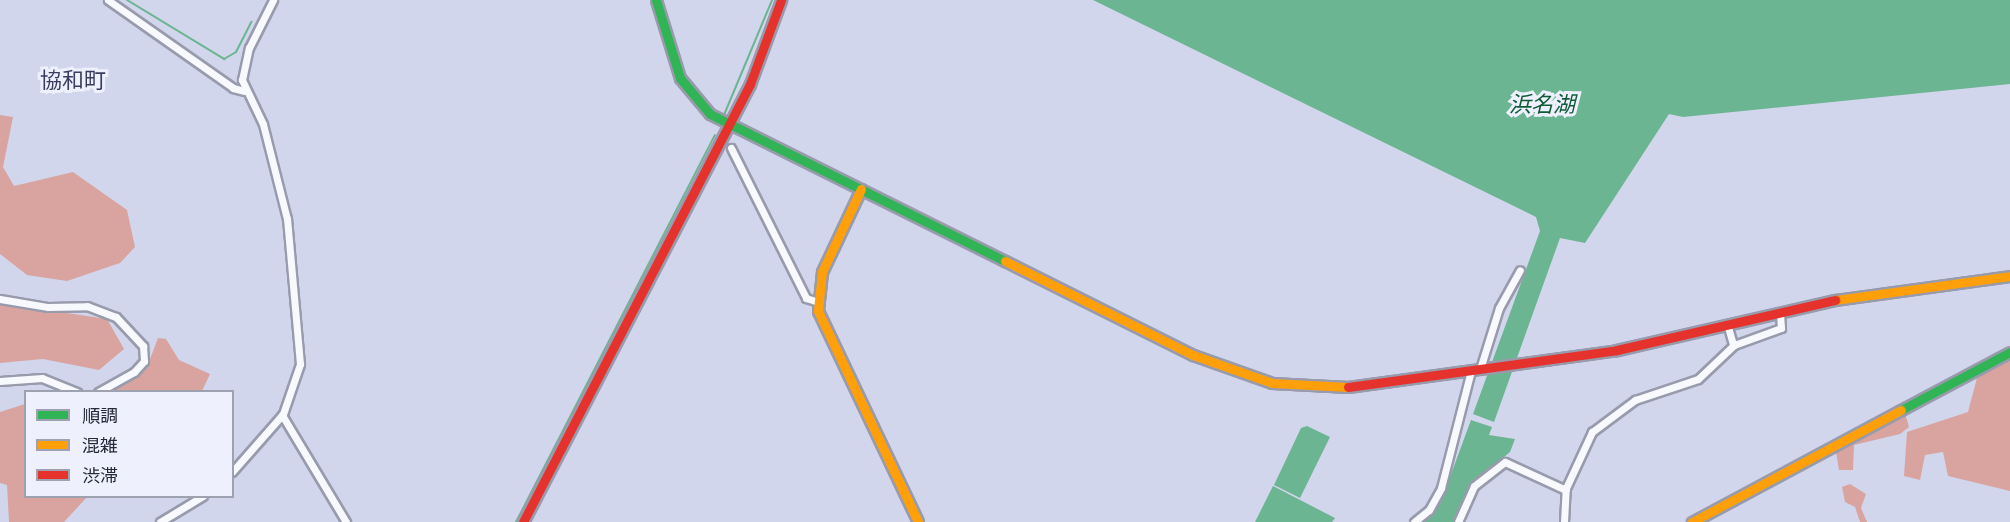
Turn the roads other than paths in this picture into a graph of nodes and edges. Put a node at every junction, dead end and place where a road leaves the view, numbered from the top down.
1 (108, 0) edge
2 (273, 0) edge
3 (656, 0) edge
4 (781, 0) edge
5 (244, 91) junction
6 (729, 124) junction
7 (731, 148) dead end
8 (861, 189) junction
9 (1520, 270) dead end
10 (2010, 276) edge
11 (0, 299) edge
12 (818, 302) junction
13 (1780, 313) junction
14 (1728, 327) junction
15 (1733, 345) junction
16 (2010, 352) edge
17 (1479, 369) junction
18 (0, 381) edge
19 (72, 390) edge
20 (102, 390) edge
21 (282, 415) junction
22 (234, 470) edge
23 (1566, 490) junction
24 (200, 498) edge
25 (160, 522) edge
26 (346, 522) edge
27 (523, 522) edge
28 (918, 522) edge
29 (1414, 522) edge
30 (1458, 522) edge
31 (1564, 522) edge
32 (1692, 522) edge

1 - 5 street
2 - 5 street
3 - 6 street
4 - 6 street
5 - 21 street
6 - 8 street
6 - 27 street
7 - 12 street
8 - 12 street
8 - 17 street
9 - 17 street
10 - 13 street
11 - 20 street
12 - 28 street
13 - 14 street
13 - 15 street
14 - 15 street
14 - 17 street
15 - 23 street
16 - 32 street
17 - 29 street
18 - 19 street
21 - 22 street
21 - 26 street
23 - 30 street
23 - 31 street
24 - 25 street

